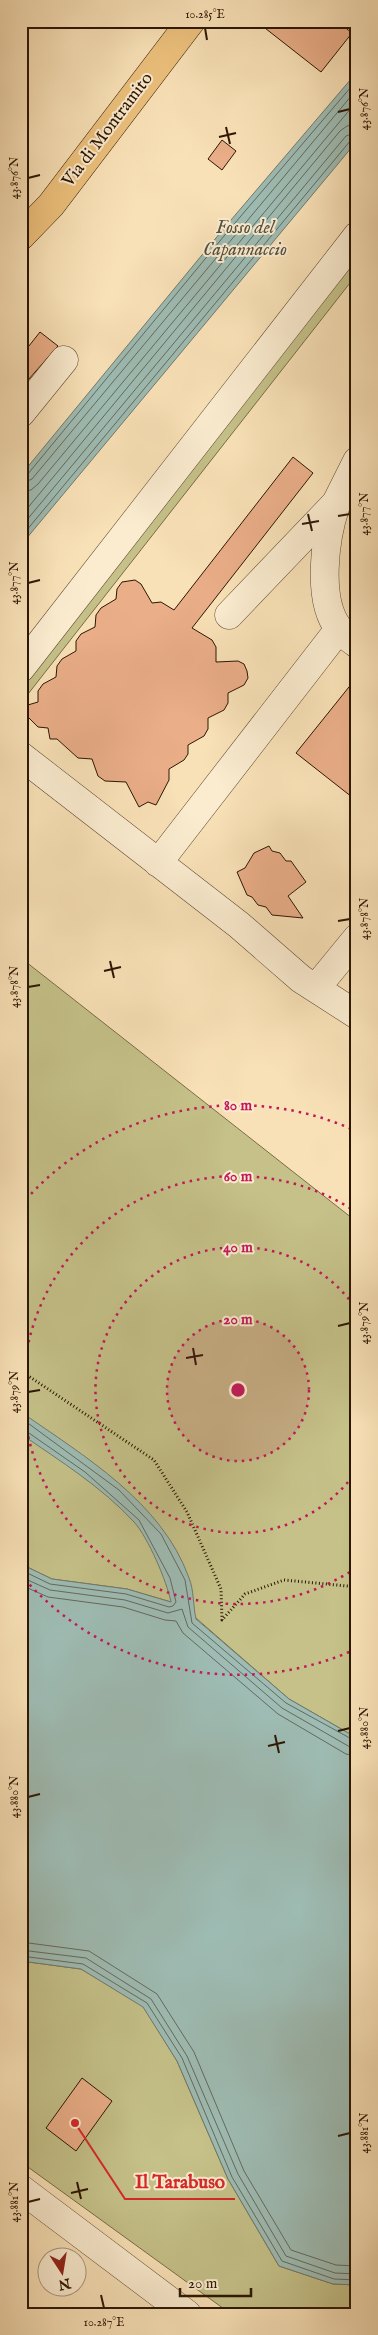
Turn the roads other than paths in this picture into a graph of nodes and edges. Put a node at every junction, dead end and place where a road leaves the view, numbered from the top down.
1 (191, 21) edge
2 (21, 236) edge
3 (357, 236) edge
4 (64, 360) dead end
5 (21, 412) edge
6 (357, 461) edge
7 (336, 503) junction
8 (229, 615) dead end
9 (348, 637) edge
10 (21, 668) edge
11 (21, 756) edge
12 (158, 863) junction
13 (357, 938) edge
14 (316, 988) junction
15 (357, 1015) edge
16 (21, 2189) edge
17 (187, 2314) edge

1 - 2 main road, Via di Montramito
3 - 10 street
4 - 5 street
6 - 7 street
7 - 8 street
7 - 9 street
9 - 12 street
11 - 12 street
12 - 14 street
13 - 14 street
14 - 15 street
16 - 17 street

